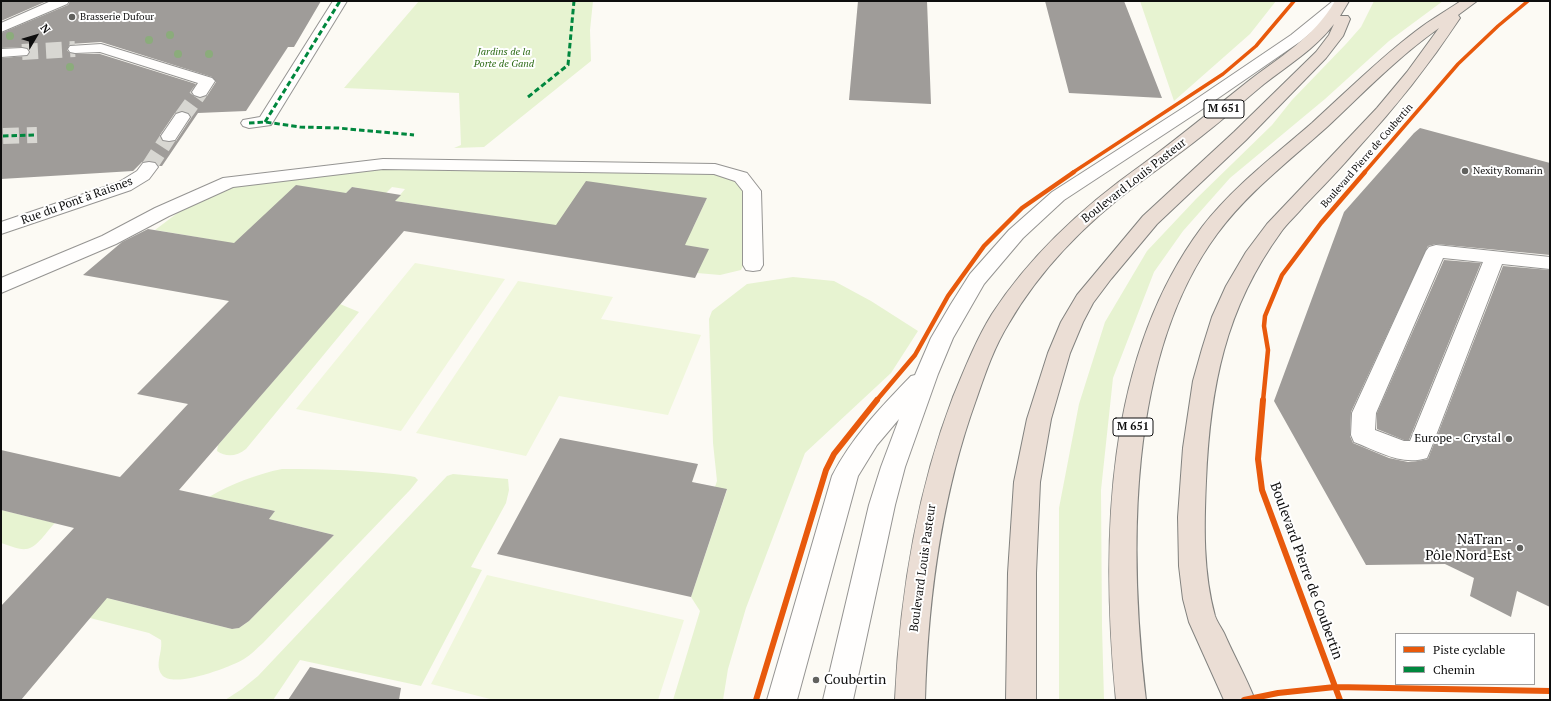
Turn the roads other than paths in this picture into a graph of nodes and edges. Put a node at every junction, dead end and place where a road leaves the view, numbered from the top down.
1 (62, 1) edge
2 (340, 1) edge
3 (1342, 1) edge
4 (1464, 6) edge
5 (7, 26) edge
6 (75, 49) tunnel mouth
7 (1, 52) edge
8 (22, 52) tunnel mouth
9 (200, 92) tunnel mouth
10 (182, 117) tunnel mouth
11 (249, 123) dead end
12 (169, 136) tunnel mouth
13 (149, 167) tunnel mouth
14 (1, 228) edge
15 (1495, 257) junction
16 (1550, 263) edge
17 (753, 265) dead end
18 (1, 286) edge
19 (927, 374) junction
20 (782, 700) edge
21 (838, 700) edge
22 (910, 700) edge
23 (1021, 700) edge
24 (1131, 700) edge
25 (1240, 700) edge

1 - 5 street
2 - 11 street
3 - 19 street
3 - 22 highway, Boulevard Louis Pasteur / M 651
3 - 23 highway
4 - 24 highway, M 651
4 - 25 highway
6 - 9 street
7 - 8 street
10 - 12 street
13 - 14 street, Rue du Pont à Raisnes
15 - 15 street
15 - 16 street
17 - 18 street
19 - 20 street
19 - 21 street

